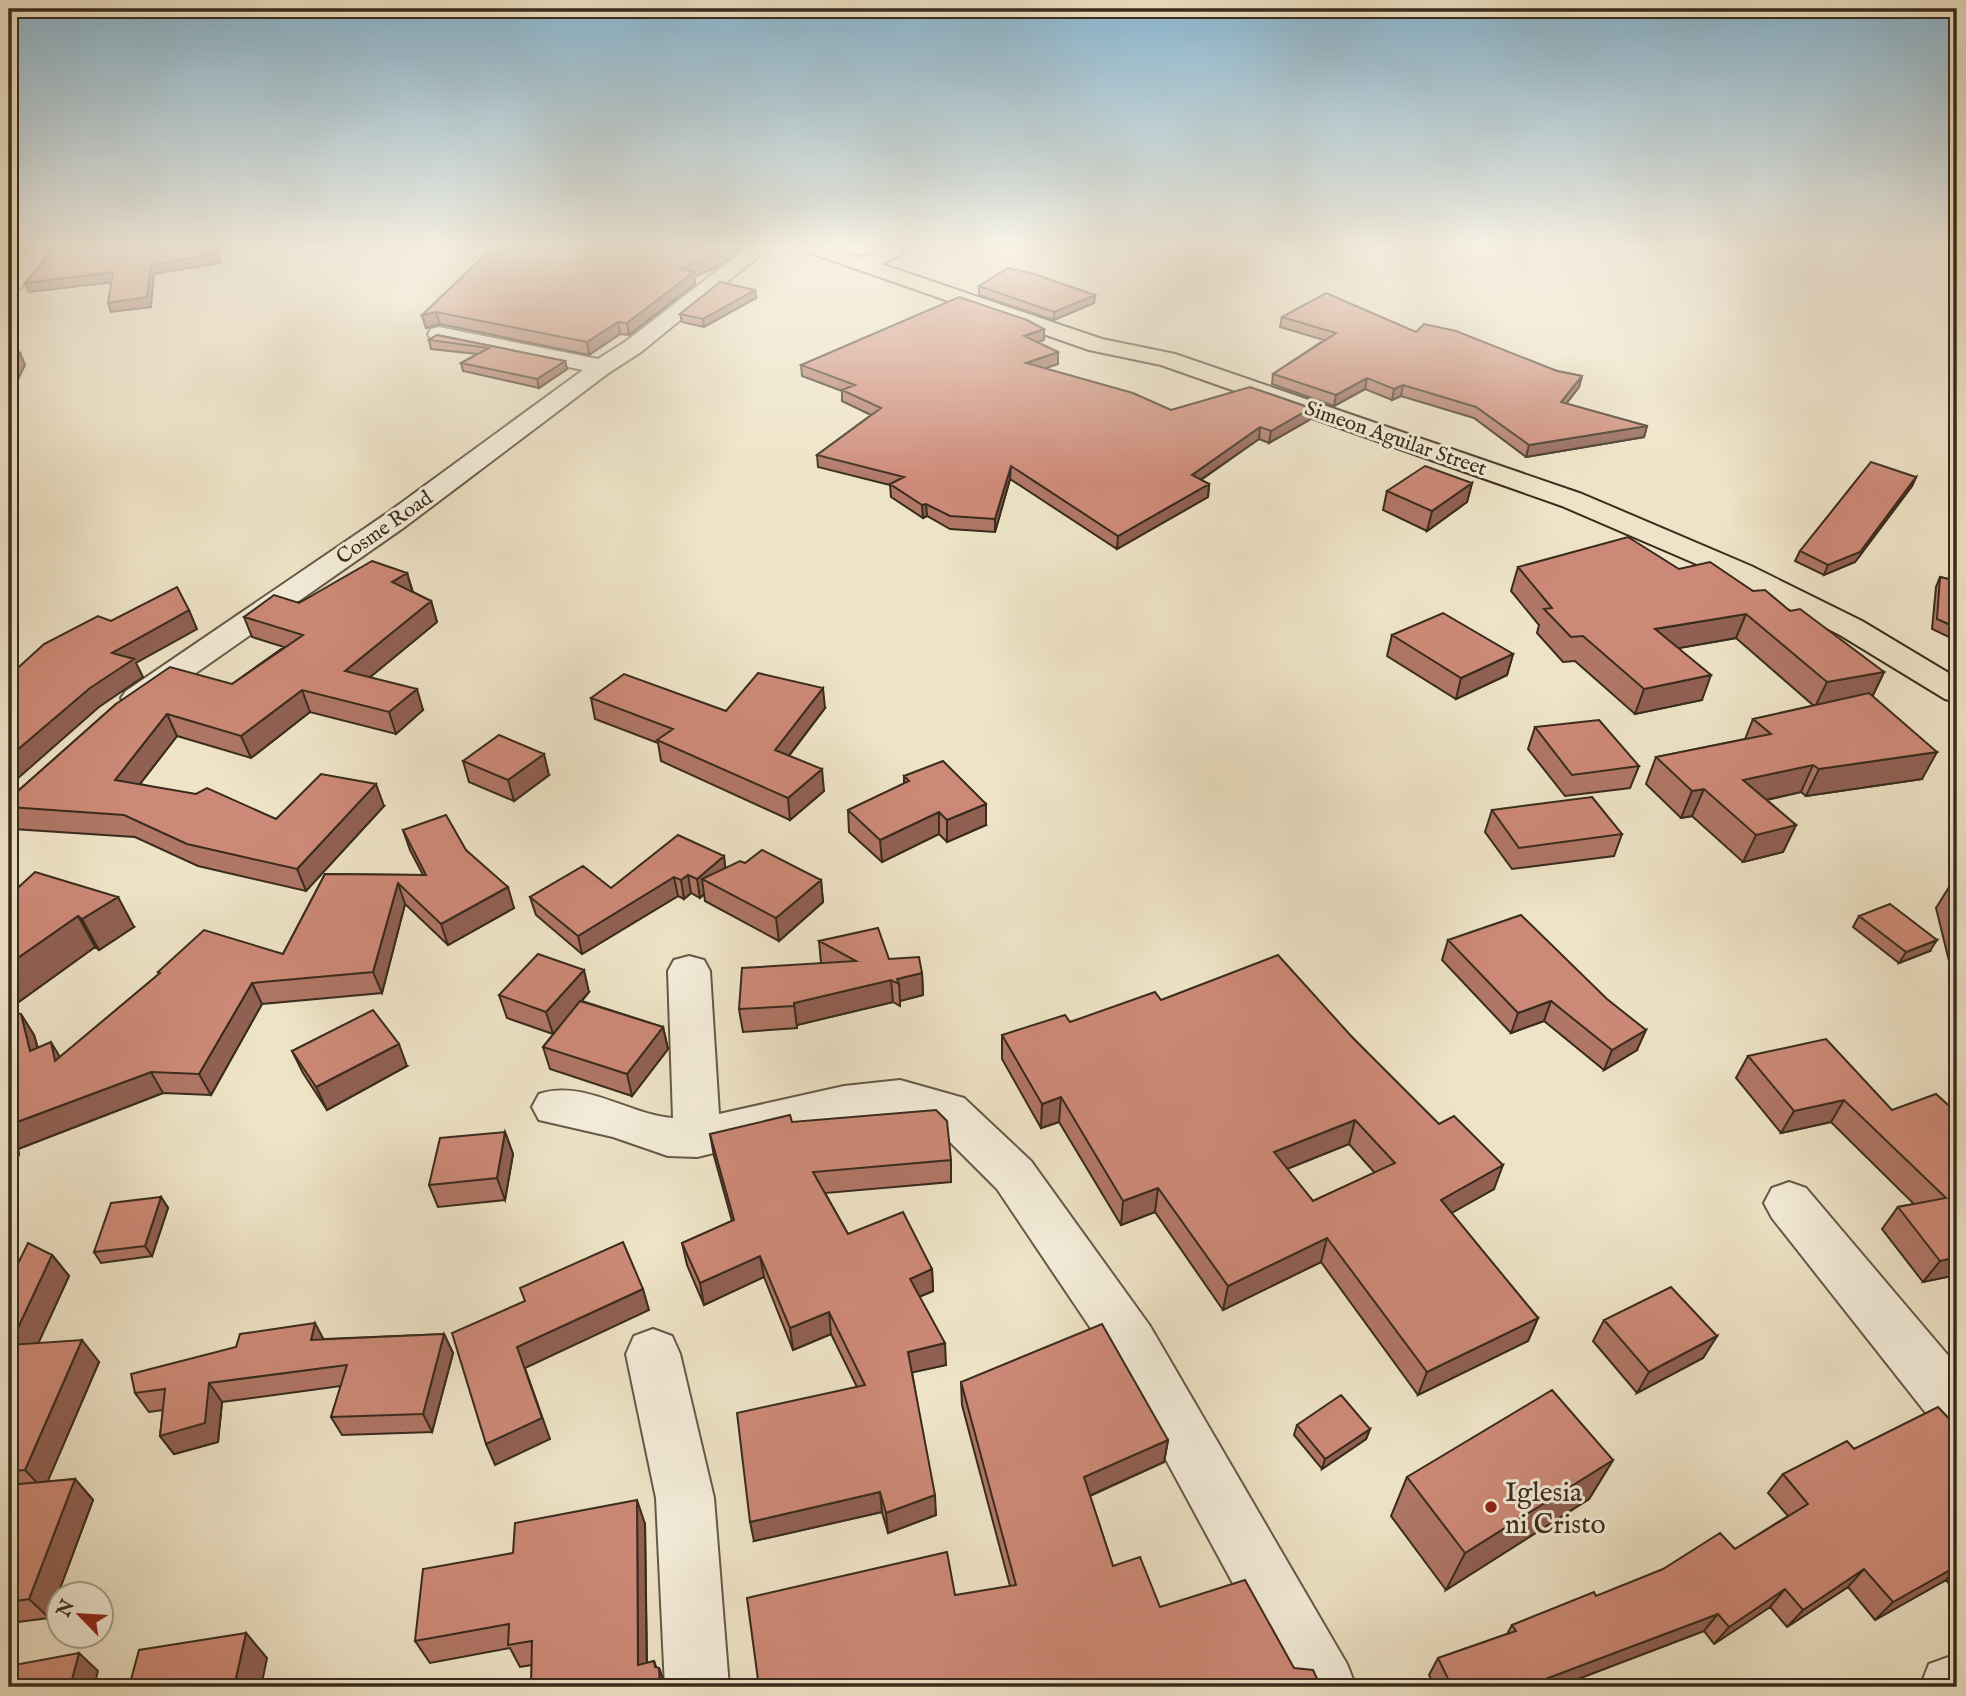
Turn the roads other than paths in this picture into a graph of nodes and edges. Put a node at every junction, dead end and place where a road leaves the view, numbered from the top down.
1 (661, 325) edge
2 (1039, 325) edge
3 (439, 334) edge
4 (602, 367) junction
5 (1957, 692) edge
6 (113, 716) edge
7 (689, 971) dead end
8 (555, 1107) dead end
9 (697, 1138) junction
10 (1788, 1203) dead end
11 (653, 1354) dead end
12 (1957, 1408) edge
13 (1957, 1686) edge
14 (697, 1687) edge
15 (1324, 1687) edge
16 (1952, 1687) edge

1 - 4 street, Cosme Road
2 - 5 highway, Simeon Aguilar Street
3 - 4 street
4 - 6 street, Cosme Road
7 - 9 street
8 - 9 street
9 - 15 street
10 - 12 street
11 - 14 street
13 - 16 street

